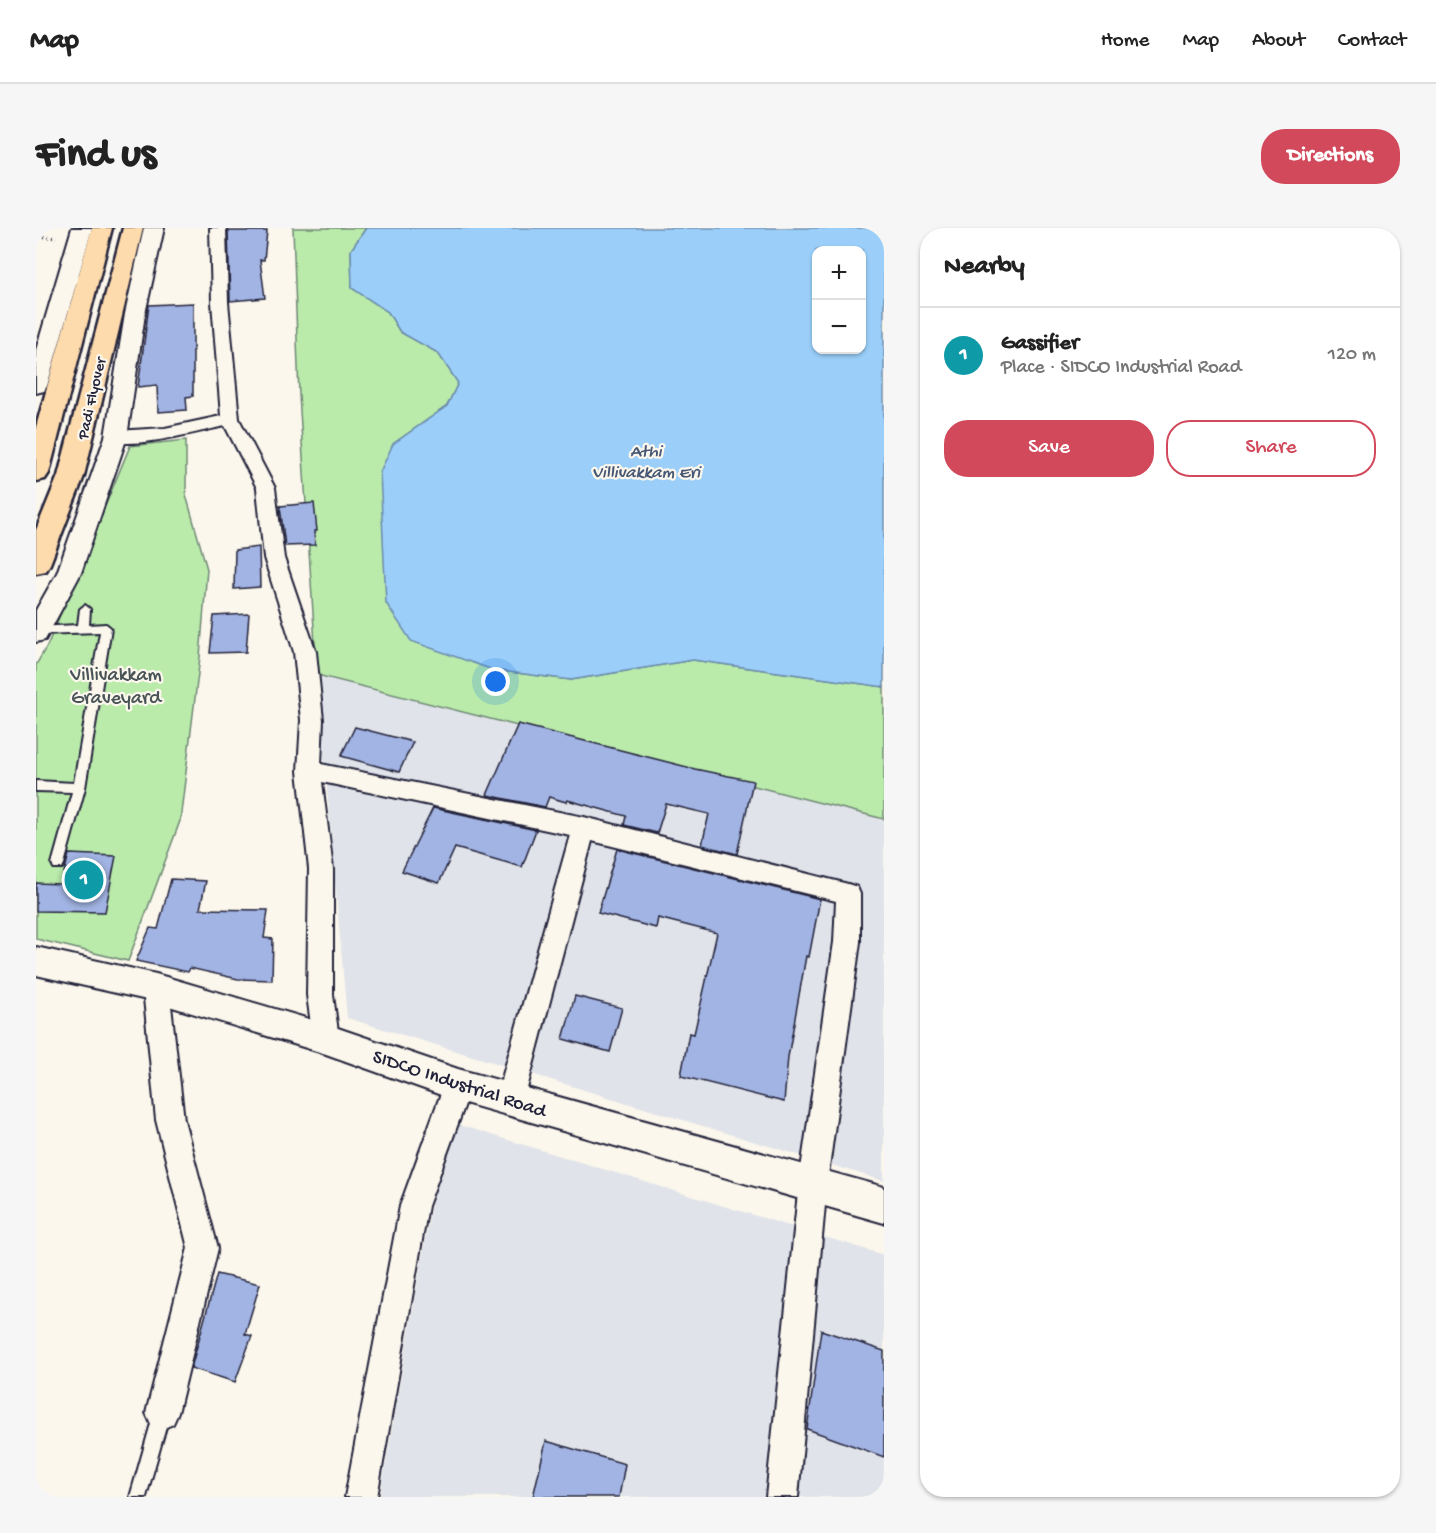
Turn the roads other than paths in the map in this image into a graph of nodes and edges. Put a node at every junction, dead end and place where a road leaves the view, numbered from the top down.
1 (82, 228) edge
2 (102, 228) edge
3 (133, 228) edge
4 (154, 228) edge
5 (218, 228) edge
6 (36, 386) edge
7 (230, 419) junction
8 (116, 437) junction
9 (36, 473) edge
10 (36, 564) edge
11 (86, 609) dead end
12 (82, 628) junction
13 (37, 631) edge
14 (309, 771) junction
15 (36, 786) edge
16 (79, 788) junction
17 (584, 827) junction
18 (58, 864) dead end
19 (36, 960) edge
20 (156, 988) junction
21 (326, 1039) junction
22 (458, 1085) junction
23 (510, 1100) junction
24 (813, 1183) junction
25 (884, 1205) edge
26 (162, 1413) joint
27 (138, 1497) edge
28 (361, 1497) edge
29 (782, 1497) edge

1 - 6 street
2 - 9 main road, Padi Flyover
3 - 10 main road, Padi Flyover
4 - 8 street
5 - 7 street
7 - 8 street
7 - 14 street
8 - 13 street
11 - 12 lane
12 - 13 lane
12 - 16 lane
14 - 17 street
14 - 21 street
15 - 16 lane
16 - 18 lane
17 - 23 street
17 - 24 street
19 - 20 street, SIDCO Industrial Road
20 - 21 street, SIDCO Industrial Road
20 - 26 street
21 - 22 street, SIDCO Industrial Road
22 - 23 street, SIDCO Industrial Road
22 - 28 street
23 - 24 street, SIDCO Industrial Road
24 - 25 street, SIDCO Industrial Road
24 - 29 street
26 - 27 lane

